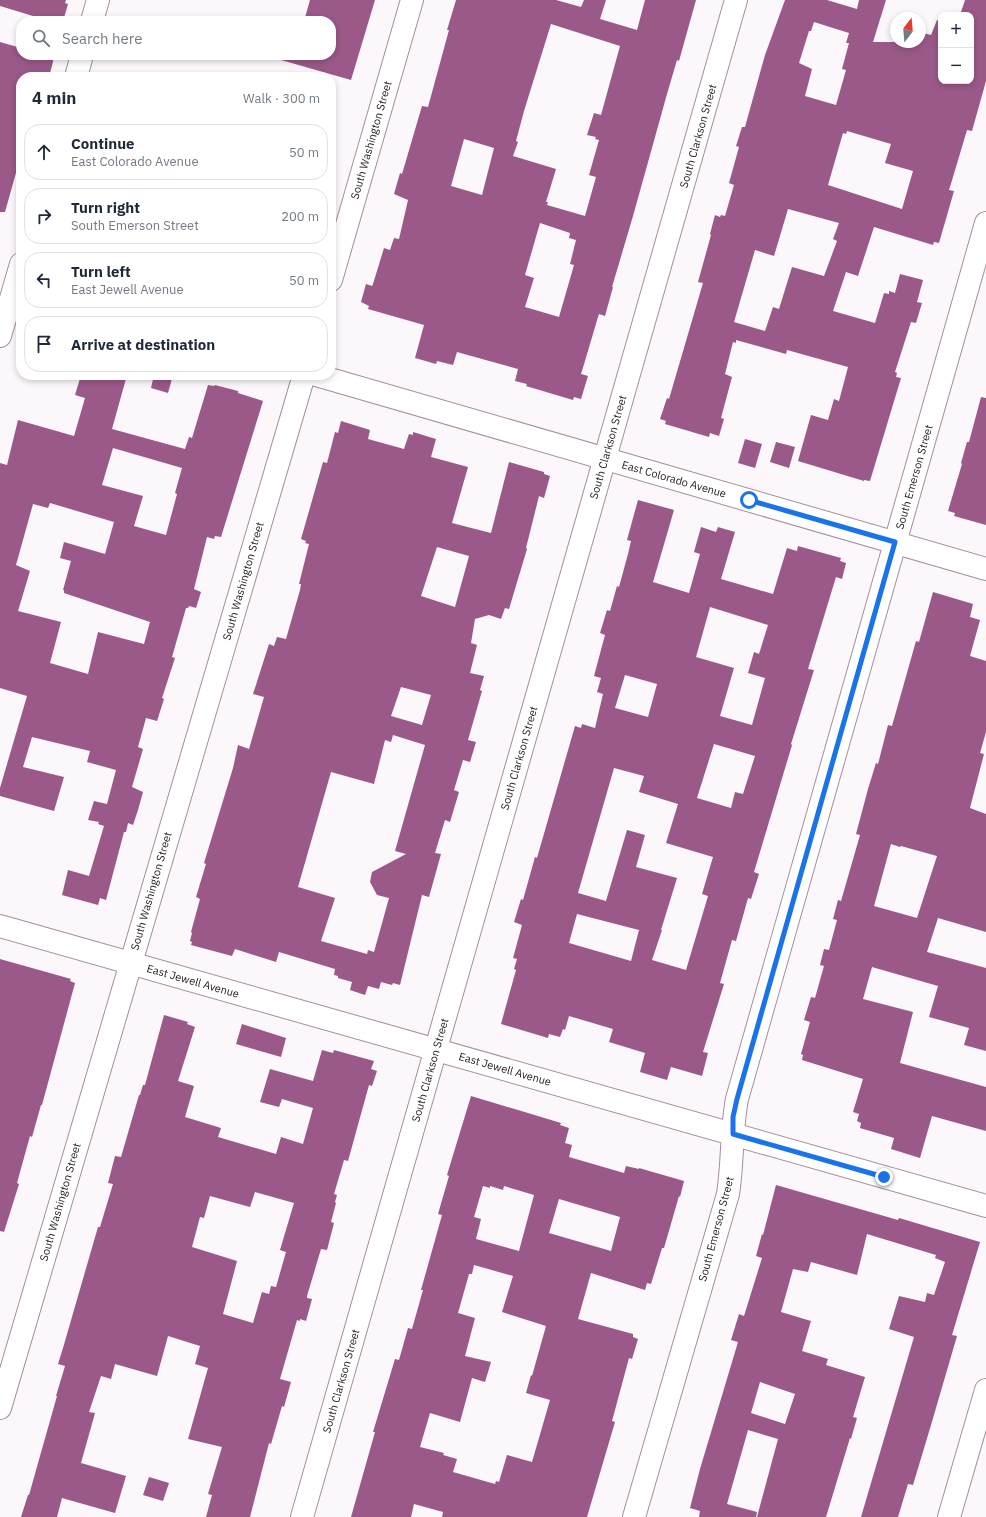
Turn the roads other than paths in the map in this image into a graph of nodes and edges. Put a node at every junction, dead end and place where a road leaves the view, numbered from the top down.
1 (98, 0) edge
2 (412, 0) edge
3 (736, 0) edge
4 (93, 16) edge
5 (81, 60) edge
6 (77, 72) edge
7 (986, 223) edge
8 (336, 263) edge
9 (16, 277) edge
10 (12, 287) edge
11 (0, 336) edge
12 (303, 380) edge
13 (333, 380) edge
14 (605, 459) junction
15 (895, 542) junction
16 (986, 569) edge
17 (0, 926) edge
18 (130, 963) junction
19 (436, 1049) junction
20 (733, 1134) junction
21 (986, 1206) edge
22 (986, 1390) edge
23 (0, 1408) edge
24 (302, 1517) edge
25 (634, 1517) edge
26 (949, 1517) edge

1 - 4 street
2 - 8 street, South Washington Street
3 - 14 street, South Clarkson Street
5 - 6 street
7 - 15 street, South Emerson Street
9 - 10 street
10 - 11 street
12 - 18 street, South Washington Street
13 - 14 street, East Colorado Avenue
14 - 15 street, East Colorado Avenue
14 - 19 street, South Clarkson Street
15 - 16 street, East Colorado Avenue
15 - 20 street, South Emerson Street
17 - 18 street, East Jewell Avenue
18 - 19 street, East Jewell Avenue
18 - 23 street, South Washington Street
19 - 20 street, East Jewell Avenue
19 - 24 street, South Clarkson Street
20 - 21 street, East Jewell Avenue
20 - 25 street, South Emerson Street
22 - 26 street

